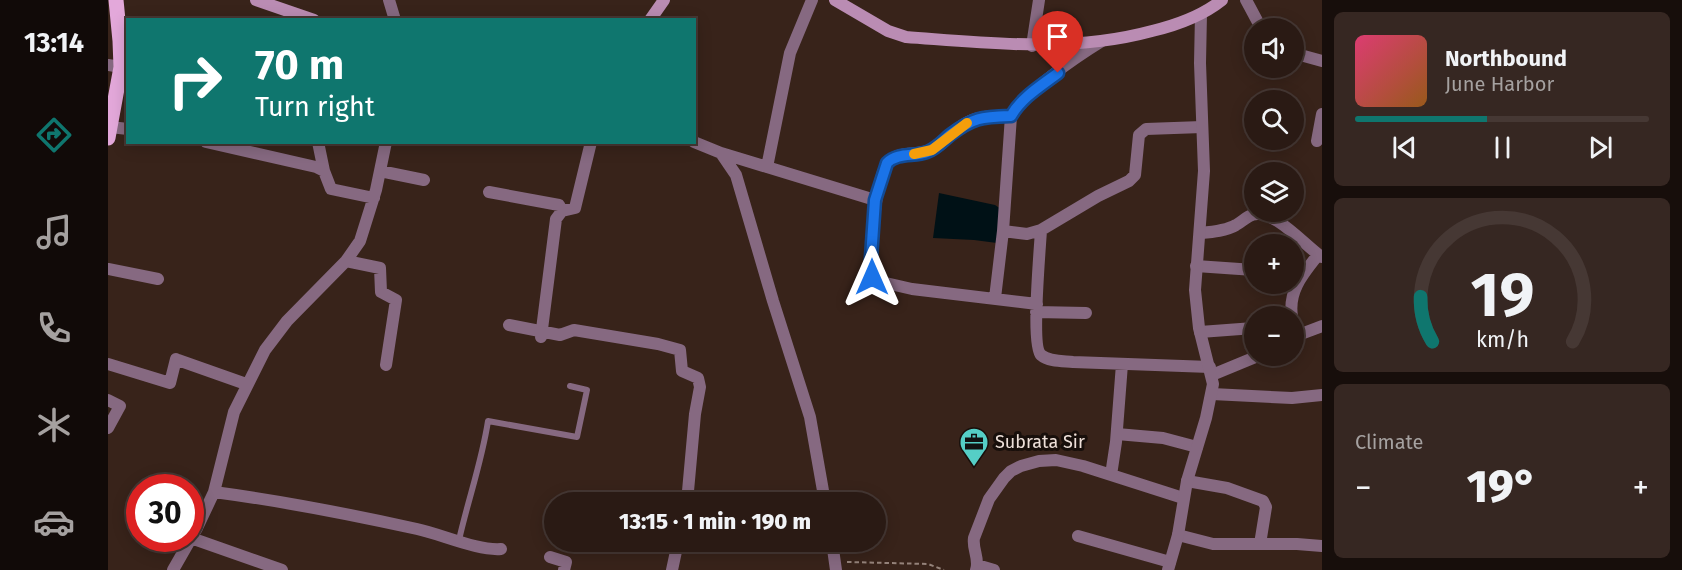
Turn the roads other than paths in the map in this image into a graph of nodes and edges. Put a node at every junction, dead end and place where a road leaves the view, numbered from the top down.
1 (116, 0) edge
2 (256, 0) edge
3 (389, 0) edge
4 (664, 0) edge
5 (812, 0) edge
6 (835, 0) edge
7 (1039, 0) edge
8 (1222, 0) edge
9 (1246, 0) edge
10 (1200, 14) junction
11 (298, 17) edge
12 (394, 18) edge
13 (651, 18) edge
14 (1256, 18) edge
15 (1102, 41) junction
16 (1032, 46) junction
17 (1304, 55) edge
18 (1322, 61) edge
19 (119, 70) edge
20 (1322, 114) edge
21 (1011, 116) junction
22 (1202, 127) junction
23 (126, 129) edge
24 (109, 132) edge
25 (1317, 141) dead end
26 (696, 143) edge
27 (215, 144) edge
28 (318, 144) edge
29 (386, 144) edge
30 (591, 144) edge
31 (721, 153) junction
32 (767, 167) junction
33 (324, 171) junction
34 (380, 171) junction
35 (424, 180) dead end
36 (489, 192) dead end
37 (374, 198) junction
38 (875, 200) junction
39 (562, 211) junction
40 (1041, 230) junction
41 (1003, 231) junction
42 (1200, 233) junction
43 (1320, 256) edge
44 (346, 261) junction
45 (1196, 266) junction
46 (108, 269) edge
47 (1244, 269) edge
48 (1304, 272) edge
49 (158, 279) dead end
50 (995, 298) junction
51 (1037, 308) junction
52 (1086, 313) dead end
53 (509, 326) dead end
54 (1322, 326) edge
55 (1244, 329) edge
56 (1200, 332) junction
57 (1304, 333) edge
58 (541, 334) junction
59 (1244, 360) edge
60 (108, 364) edge
61 (386, 364) dead end
62 (1122, 364) junction
63 (1211, 371) junction
64 (246, 384) junction
65 (570, 386) dead end
66 (1212, 394) junction
67 (1322, 395) edge
68 (108, 400) edge
69 (108, 428) edge
70 (1117, 434) junction
71 (1197, 447) junction
72 (1111, 475) junction
73 (1186, 481) junction
74 (214, 492) junction
75 (688, 492) edge
76 (823, 492) edge
77 (1183, 498) junction
78 (204, 512) edge
79 (1078, 536) dead end
80 (1178, 536) junction
81 (459, 540) junction
82 (204, 543) edge
83 (1260, 544) junction
84 (1322, 546) edge
85 (501, 549) dead end
86 (183, 552) edge
87 (676, 552) edge
88 (550, 557) dead end
89 (1169, 566) edge
90 (977, 568) edge
91 (173, 570) edge
92 (282, 570) edge
93 (564, 570) edge
94 (672, 570) edge
95 (994, 570) edge

1 - 19 main road
2 - 11 main road
3 - 12 street
4 - 13 main road
5 - 32 street
6 - 16 main road
7 - 16 street
8 - 10 main road
9 - 14 street
10 - 15 main road
10 - 22 street
15 - 16 main road
15 - 21 street
17 - 18 street
19 - 24 main road
20 - 25 street
21 - 38 street
21 - 41 street
22 - 40 street
22 - 42 street
23 - 24 street
26 - 31 street
27 - 33 street
28 - 33 street
29 - 34 street
30 - 39 street
31 - 32 street
31 - 76 street
32 - 38 street
33 - 37 street
34 - 35 street
34 - 37 street
36 - 39 street
37 - 44 street
38 - 50 street
39 - 58 street
40 - 41 street
40 - 51 street
41 - 50 street
42 - 43 street
42 - 45 street
43 - 48 street
44 - 61 street
44 - 64 street
45 - 47 street
45 - 56 street
46 - 49 street
50 - 51 street
51 - 52 street
51 - 62 street
53 - 58 street
54 - 57 street
55 - 56 street
56 - 63 street
58 - 75 street
59 - 63 street
60 - 64 street
62 - 63 street
62 - 70 street
63 - 66 street
64 - 74 street
65 - 81 lane
66 - 67 street
66 - 71 street
68 - 69 street
70 - 71 street
70 - 72 street
71 - 73 street
72 - 77 street
72 - 90 street
73 - 77 street
73 - 83 street
74 - 78 street
74 - 81 street
77 - 80 street
79 - 89 street
80 - 83 street
80 - 89 street
81 - 85 street
82 - 92 street
83 - 84 street
86 - 91 street
87 - 94 street
88 - 93 street
90 - 95 street

